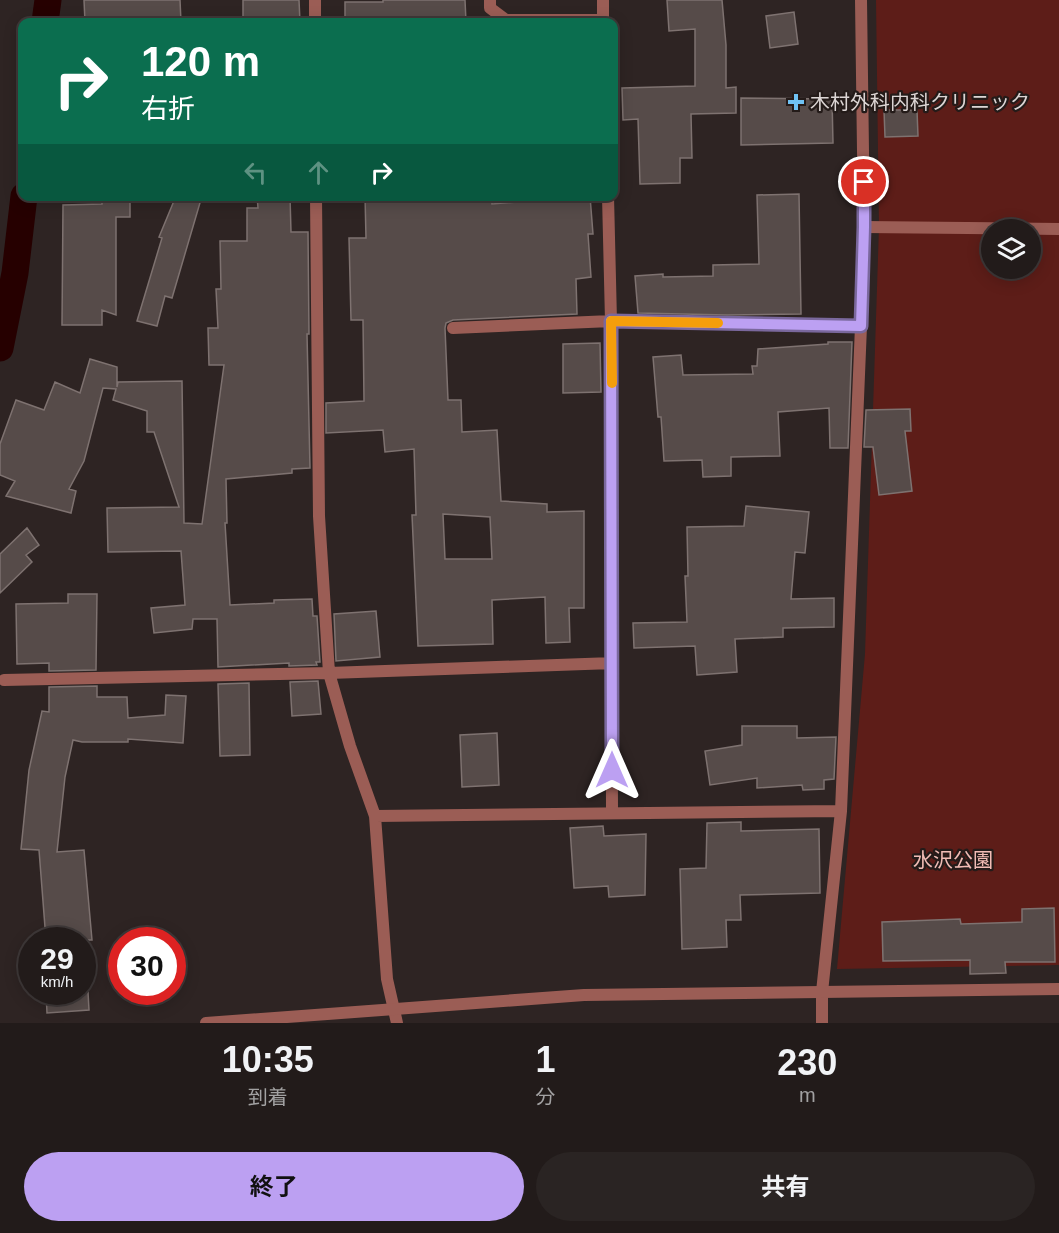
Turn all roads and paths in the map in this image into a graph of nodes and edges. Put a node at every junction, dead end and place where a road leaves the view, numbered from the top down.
1 (315, 0) edge
2 (490, 0) edge
3 (603, 0) edge
4 (861, 0) edge
5 (315, 18) edge
6 (503, 18) edge
7 (603, 18) edge
8 (316, 201) edge
9 (608, 201) edge
10 (864, 227) junction
11 (1059, 229) edge
12 (611, 321) junction
13 (861, 326) junction
14 (453, 328) dead end
15 (613, 663) junction
16 (329, 673) junction
17 (4, 681) dead end
18 (841, 811) junction
19 (612, 813) junction
20 (375, 816) junction
21 (1059, 989) edge
22 (822, 992) junction
23 (394, 1008) junction
24 (206, 1023) edge
25 (397, 1023) edge
26 (822, 1023) edge

1 - 5 street
2 - 6 street
3 - 7 street
4 - 10 street
8 - 16 street
9 - 12 street
10 - 11 street
10 - 13 street
12 - 13 street
12 - 14 street
12 - 15 street
13 - 18 street
15 - 16 street
15 - 19 street
16 - 17 street
16 - 20 street
18 - 19 street
18 - 22 street
19 - 20 street
20 - 23 street
21 - 22 street
22 - 23 street
22 - 26 street
23 - 24 street
23 - 25 street

